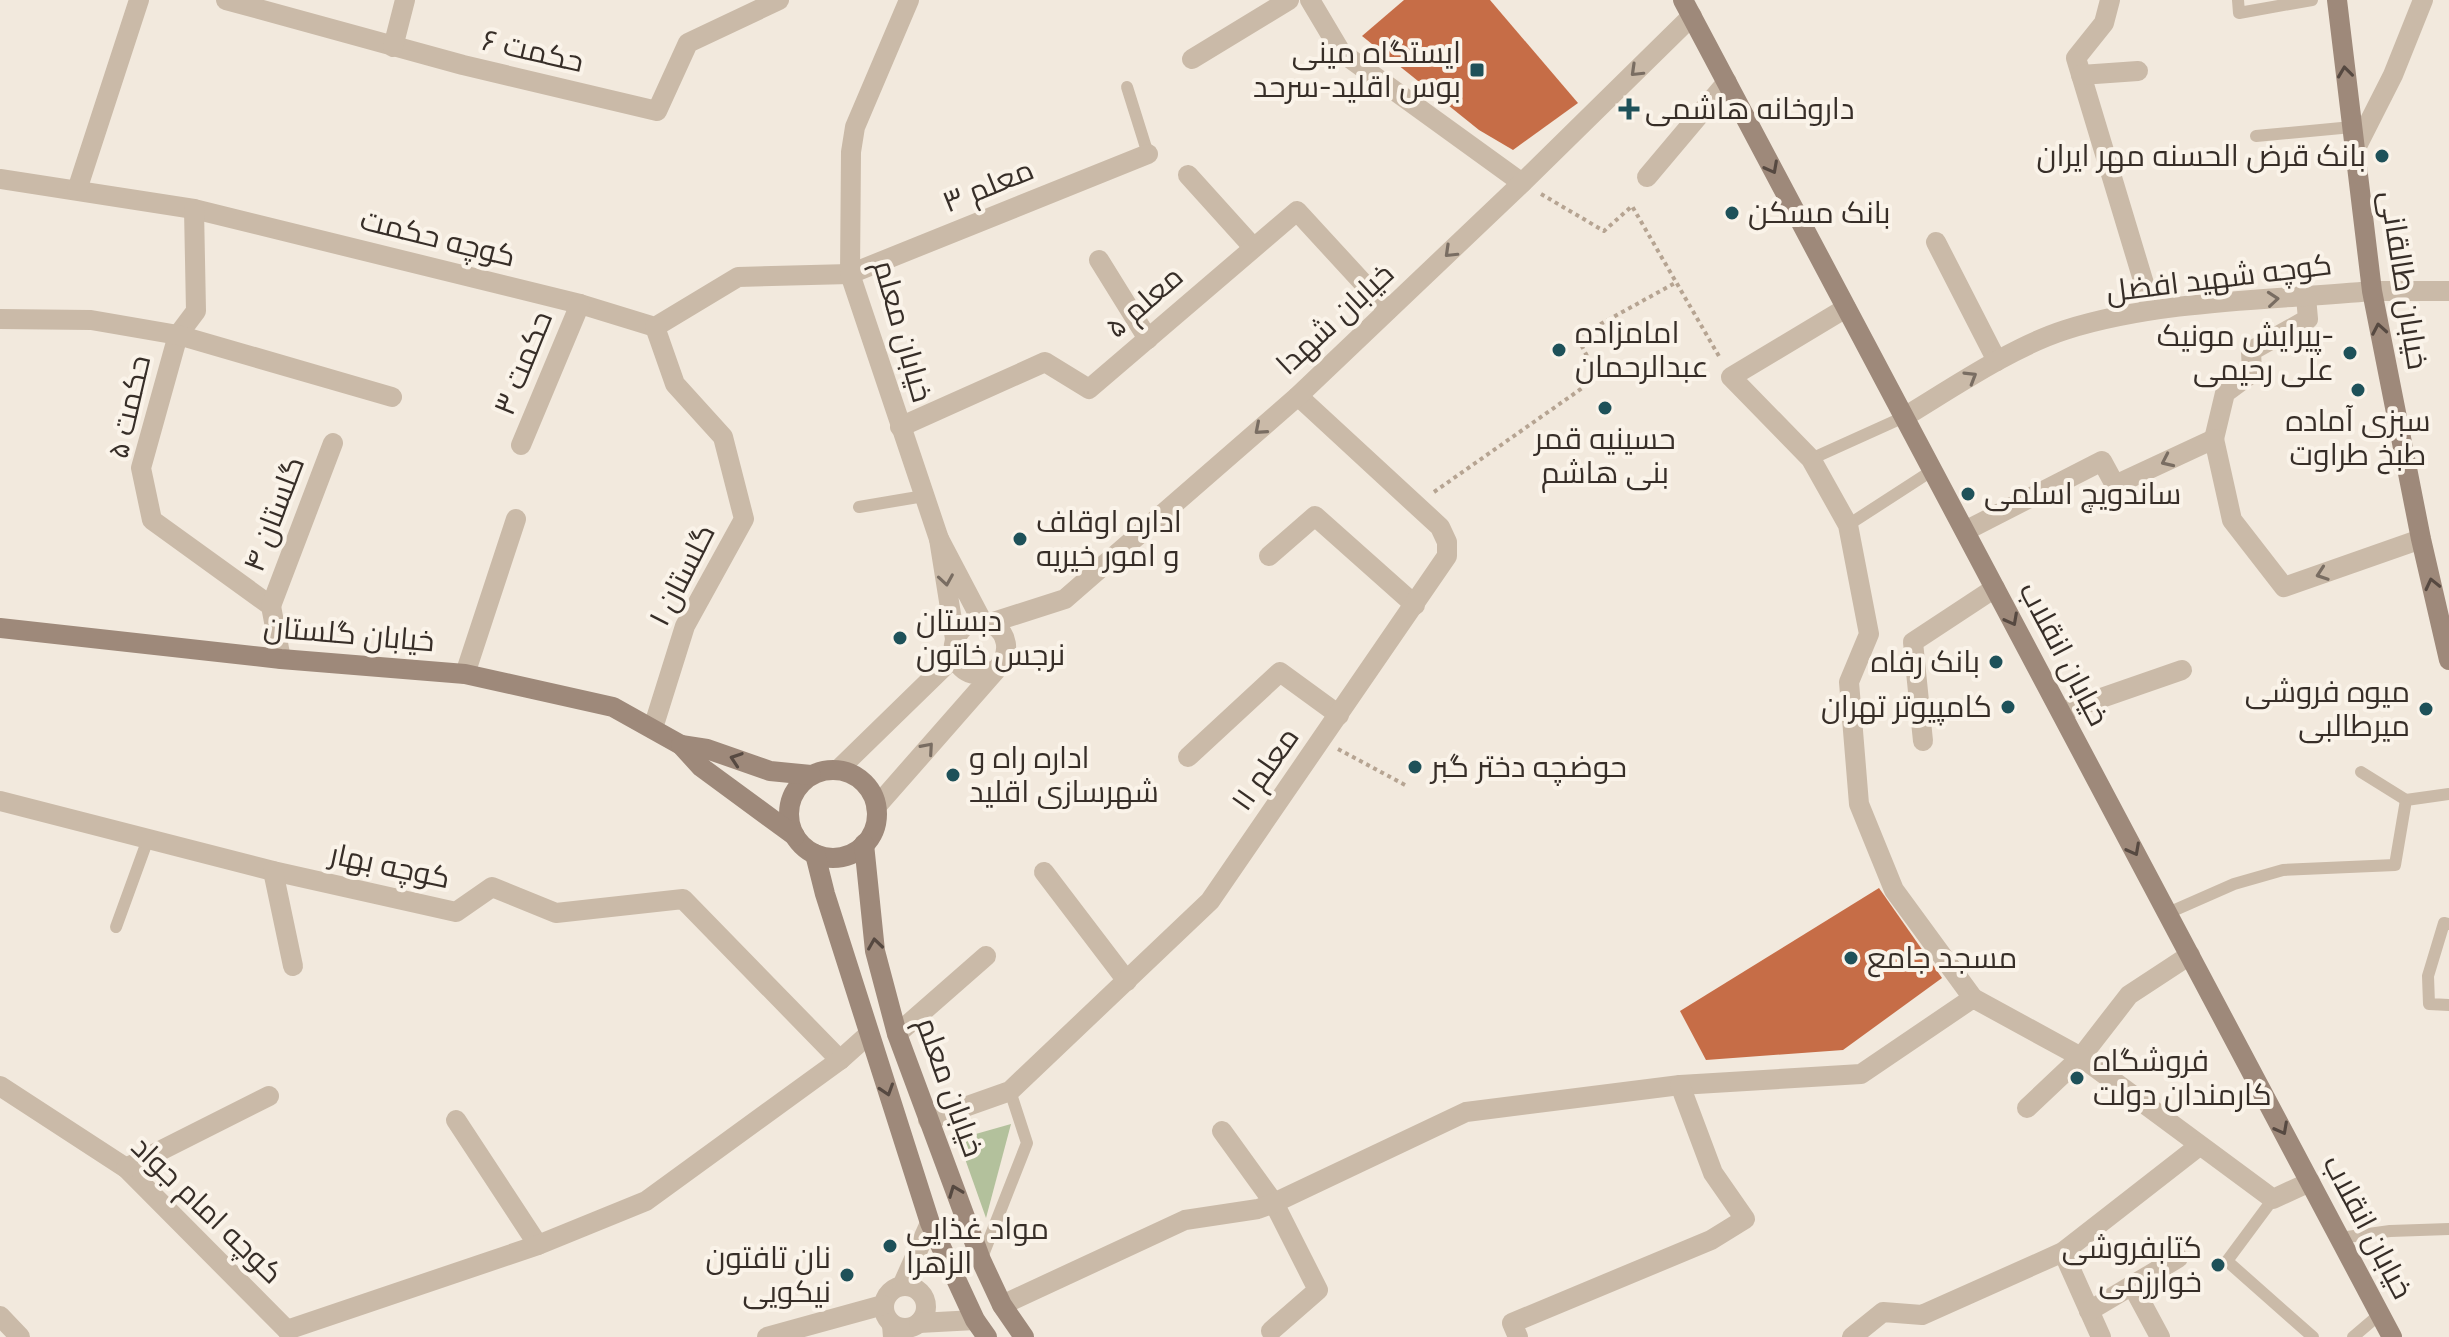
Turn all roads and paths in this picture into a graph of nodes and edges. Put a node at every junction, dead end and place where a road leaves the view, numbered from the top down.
1 (139, 0) edge
2 (226, 0) edge
3 (405, 0) edge
4 (779, 0) edge
5 (909, 0) edge
6 (1289, 0) edge
7 (1310, 0) edge
8 (2110, 0) edge
9 (2238, 0) edge
10 (2312, 0) edge
11 (2337, 0) edge
12 (2423, 0) edge
13 (277, 8) edge
14 (1688, 8) edge
15 (393, 47) junction
16 (1192, 59) dead end
17 (2138, 71) dead end
18 (2081, 75) junction
19 (1727, 82) junction
20 (1127, 87) dead end
21 (2352, 127) junction
22 (2256, 136) dead end
23 (2355, 150) junction
24 (1148, 154) joint
25 (1188, 175) dead end
26 (1647, 177) dead end
27 (0, 179) edge
28 (1522, 183) junction
29 (77, 190) junction
30 (194, 209) junction
31 (1936, 242) dead end
32 (1253, 247) junction
33 (1099, 260) dead end
34 (850, 274) junction
35 (1675, 283) junction
36 (2372, 291) junction
37 (2449, 291) edge
38 (2306, 297) junction
39 (580, 304) junction
40 (1846, 308) junction
41 (1388, 310) junction
42 (2152, 310) junction
43 (0, 319) edge
44 (655, 327) junction
45 (178, 335) junction
46 (1148, 339) junction
47 (1997, 361) junction
48 (1731, 377) junction
49 (1298, 396) junction
50 (392, 397) dead end
51 (1904, 417) junction
52 (900, 427) junction
53 (2214, 439) junction
54 (333, 443) dead end
55 (521, 445) dead end
56 (1811, 459) junction
57 (1933, 470) junction
58 (924, 496) junction
59 (1416, 504) junction
60 (859, 507) dead end
61 (516, 519) dead end
62 (1848, 525) junction
63 (1965, 531) junction
64 (939, 539) junction
65 (2421, 539) junction
66 (1269, 556) dead end
67 (1995, 588) junction
68 (1415, 605) junction
69 (271, 606) junction
70 (986, 622) junction
71 (0, 628) edge
72 (955, 648) junction
73 (281, 659) junction
74 (2449, 660) edge
75 (998, 668) junction
76 (2182, 670) dead end
77 (465, 674) junction
78 (2061, 712) junction
79 (1339, 715) junction
80 (653, 728) junction
81 (1321, 741) junction
82 (1923, 741) dead end
83 (681, 745) junction
84 (1188, 757) dead end
85 (838, 770) junction
86 (2361, 772) dead end
87 (811, 775) junction
88 (1407, 786) dead end
89 (2449, 794) edge
90 (2406, 800) junction
91 (0, 801) edge
92 (876, 807) junction
93 (795, 836) junction
94 (148, 839) junction
95 (864, 844) junction
96 (815, 854) junction
97 (273, 871) junction
98 (1044, 872) dead end
99 (2168, 913) junction
100 (2449, 924) edge
101 (116, 927) dead end
102 (2190, 955) junction
103 (986, 956) dead end
104 (293, 966) dead end
105 (1127, 981) junction
106 (1973, 998) junction
107 (2449, 1005) edge
108 (869, 1034) junction
109 (897, 1034) junction
110 (2081, 1057) junction
111 (840, 1060) junction
112 (1680, 1085) junction
113 (0, 1086) edge
114 (1010, 1091) junction
115 (269, 1096) dead end
116 (2027, 1108) dead end
117 (456, 1120) dead end
118 (928, 1120) junction
119 (1222, 1131) dead end
120 (2199, 1146) junction
121 (126, 1168) junction
122 (2310, 1182) junction
123 (2273, 1199) junction
124 (1274, 1203) junction
125 (930, 1223) junction
126 (2449, 1229) edge
127 (2340, 1238) junction
128 (538, 1245) junction
129 (2063, 1252) junction
130 (2178, 1258) dead end
131 (981, 1260) junction
132 (2132, 1285) junction
133 (902, 1286) junction
134 (883, 1305) junction
135 (1002, 1305) junction
136 (2089, 1311) junction
137 (2380, 1314) junction
138 (0, 1316) edge
139 (981, 1328) edge
140 (916, 1330) edge
141 (892, 1331) edge
142 (1271, 1331) dead end
143 (285, 1334) edge
144 (20, 1337) edge
145 (767, 1337) edge
146 (1024, 1337) edge
147 (1518, 1337) edge
148 (1852, 1337) edge
149 (2101, 1337) edge
150 (2160, 1337) edge
151 (2313, 1337) edge
152 (2353, 1337) edge
153 (2392, 1337) edge

1 - 29 street
2 - 13 street, حکمت ۶
3 - 15 street
4 - 15 street, حکمت ۶
5 - 34 street, خیابان معلم
6 - 16 street
7 - 28 street
8 - 18 street
9 - 10 lane
21 -> 11 main road, خیابان طالقانی
12 - 23 street
13 - 15 street, حکمت ۶
14 - 19 main road, خیابان انقلاب
14 -> 28 street, خیابان شهدا
17 - 18 street
18 - 42 street
19 - 26 street
19 -> 40 main road, خیابان انقلاب
20 - 24 lane
21 - 22 lane
21 - 23 main road, خیابان طالقانی
23 - 36 main road, خیابان طالقانی
24 - 34 street, معلم ۳
25 - 32 street
27 - 29 street, کوچه حکمت
28 - 35 path
28 -> 41 street, خیابان شهدا
29 - 30 street, کوچه حکمت
30 - 39 street, کوچه حکمت
30 - 45 street, حکمت ۵
31 - 47 street
32 - 41 street, معلم ۵
32 - 46 street, معلم ۵
33 - 46 street
34 - 44 street
34 - 52 street, خیابان معلم
35 - 48 path
35 - 59 path
36 - 37 street, کوچه شهید افضل
36 - 38 street, کوچه شهید افضل
65 -> 36 main road, خیابان طالقانی
42 -> 38 street, کوچه شهید افضل
38 - 53 street
39 - 44 street, کوچه حکمت
39 - 55 street, حکمت ۳
40 - 48 street
40 - 51 main road, خیابان انقلاب
41 - 49 street, خیابان شهدا
42 - 47 street, کوچه شهید افضل
43 - 45 street
44 - 80 street, گلستان ۱
45 - 50 street
45 - 69 street, حکمت ۵
46 - 52 street, معلم ۵
51 -> 47 street, کوچه شهید افضل
48 - 56 street
49 - 59 street, معلم ۱۱
49 -> 70 street, خیابان شهدا
51 - 56 lane
51 - 57 main road, خیابان انقلاب
52 - 58 street, خیابان معلم
53 -> 63 street
65 -> 53 street
54 - 69 street, گلستان ۴
56 - 62 street
57 - 62 lane
57 - 63 main road, خیابان انقلاب
58 - 60 lane
58 - 64 street, خیابان معلم
59 - 68 street, معلم ۱۱
61 - 77 street
62 - 106 street
63 - 67 main road, خیابان انقلاب
64 - 70 street, خیابان معلم
64 -> 72 street, خیابان معلم
74 -> 65 main road, خیابان طالقانی
66 - 68 street
67 -> 78 main road, خیابان انقلاب
67 - 82 street
68 - 79 street, معلم ۱۱
69 - 73 street
70 - 72 street
70 - 75 street
71 - 73 main road, خیابان گلستان
72 - 75 street
72 - 85 street
73 - 77 main road, خیابان گلستان
92 -> 75 street
76 - 78 street
77 - 80 main road, خیابان گلستان
78 -> 99 main road, خیابان انقلاب
79 - 81 street, معلم ۱۱
79 - 84 street
80 - 83 main road, خیابان گلستان
81 - 88 path
81 - 105 street, معلم ۱۱
87 -> 83 main road
83 - 93 main road
85 - 87 main road
85 - 92 main road
86 - 90 lane
87 - 93 main road
89 - 90 lane
90 - 99 lane
91 - 94 street, کوچه بهار
92 - 95 main road
93 - 96 main road
94 - 97 street, کوچه بهار
94 - 101 lane
95 - 96 main road
109 -> 95 main road, خیابان معلم
96 - 108 main road, خیابان معلم
97 - 104 street
97 - 111 street, کوچه بهار
98 - 105 street
99 - 102 main road, خیابان انقلاب
100 - 107 lane
102 - 110 street
102 -> 122 main road, خیابان انقلاب
103 - 109 street
105 - 114 street, معلم ۱۱
106 - 110 street
106 - 112 street
108 - 111 street
108 -> 125 main road, خیابان معلم
109 - 118 main road, خیابان معلم
110 - 116 street
110 - 120 street
111 - 128 street
112 - 124 street
112 - 147 street
113 - 121 street, کوچه امام جواد
114 - 118 street, معلم ۱۱
114 - 131 lane
115 - 121 street
117 - 128 street
131 -> 118 main road, خیابان معلم
119 - 124 street
120 - 123 street
120 - 129 street
121 - 143 street, کوچه امام جواد
122 - 123 street
122 - 127 main road, خیابان انقلاب
123 - 151 lane
124 - 135 street
124 - 142 street
125 - 133 street
125 - 139 main road, خیابان معلم
126 - 127 lane
127 - 137 main road, خیابان انقلاب
128 - 143 street
129 - 136 street
129 - 148 street
130 - 132 street
131 - 135 main road, خیابان معلم
132 - 136 street
132 - 150 street
133 - 134 street
133 - 140 street
134 - 141 street
134 - 145 street
135 - 146 main road, خیابان معلم
136 - 149 street
137 - 152 lane
137 - 153 main road, خیابان انقلاب
138 - 144 street
139 - 140 street
140 - 141 street

